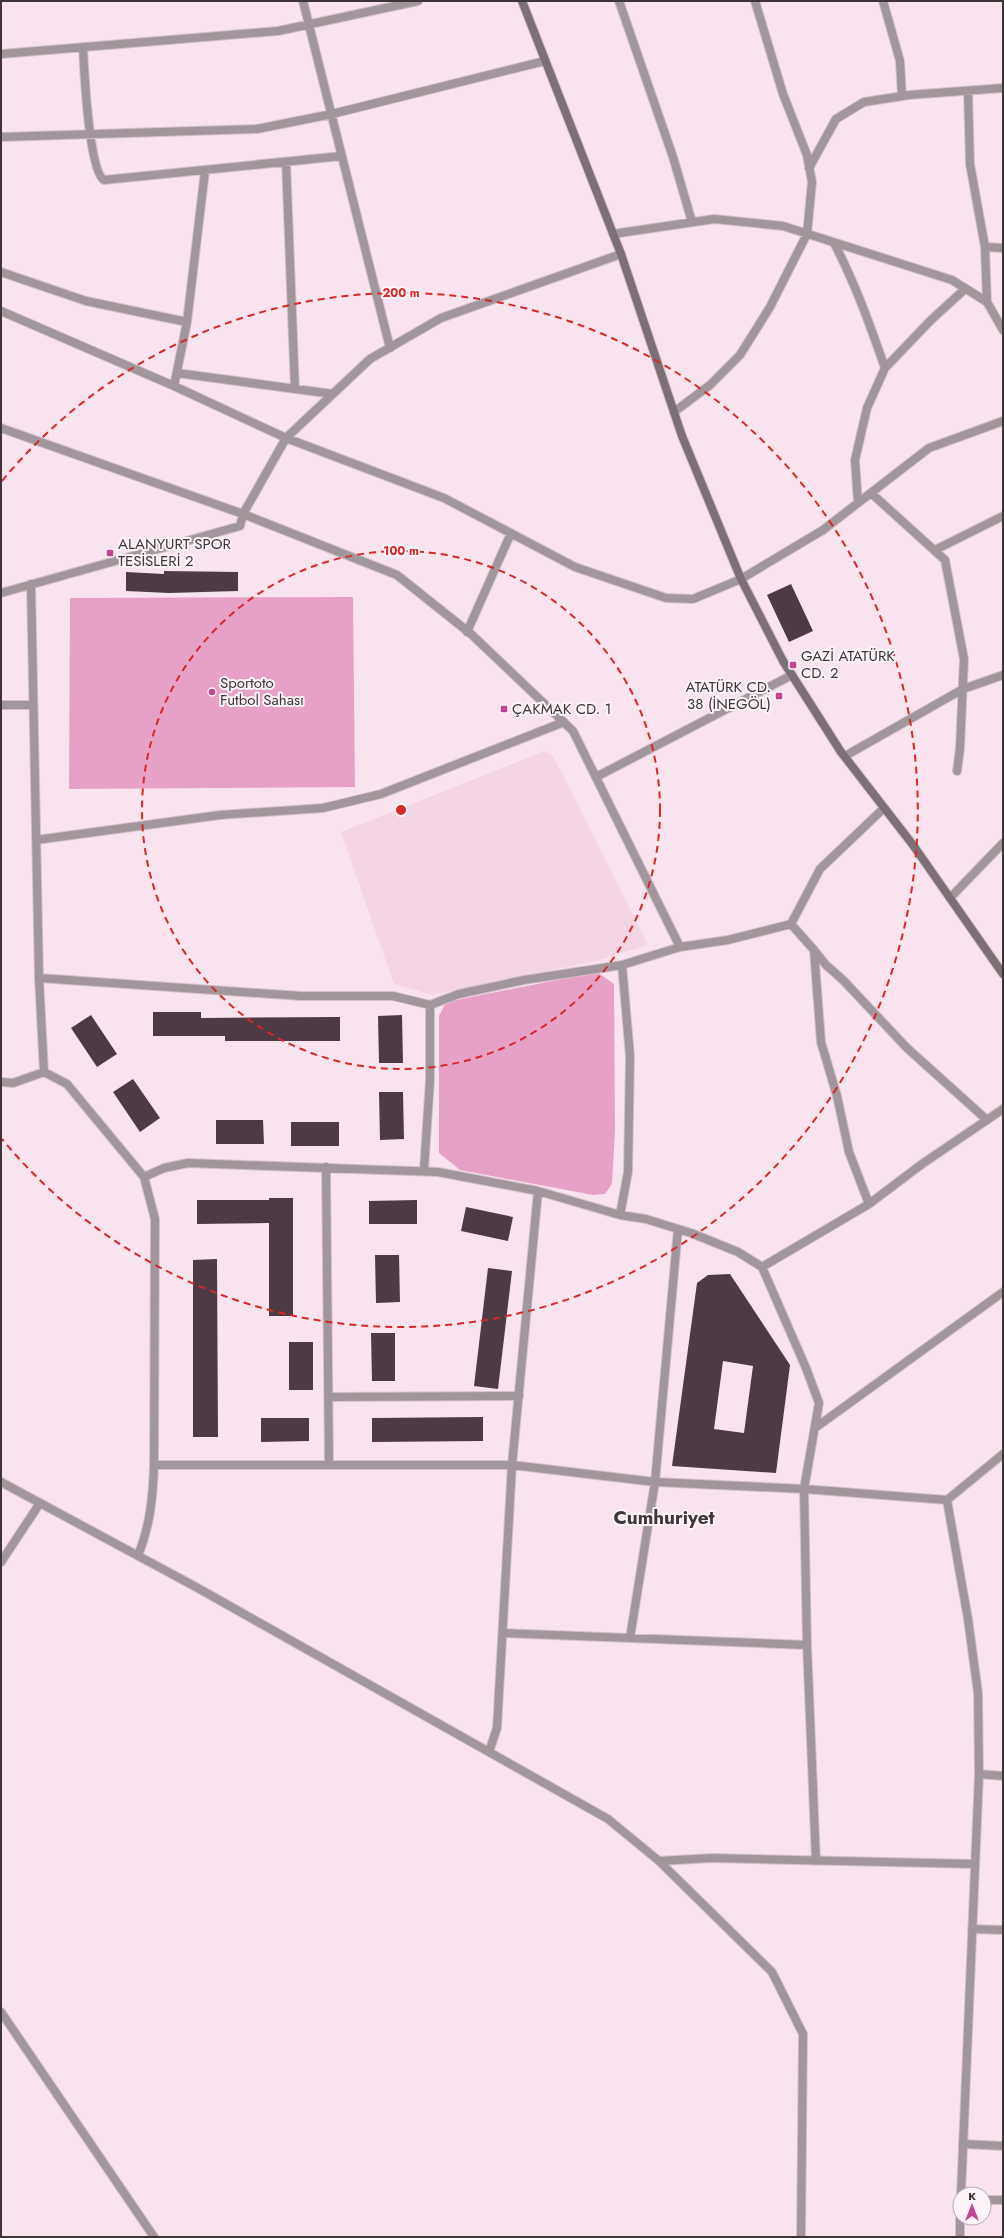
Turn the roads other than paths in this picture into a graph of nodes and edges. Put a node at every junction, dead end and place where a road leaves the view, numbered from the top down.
1 (303, 1) edge
2 (418, 1) edge
3 (522, 1) edge
4 (619, 1) edge
5 (755, 1) edge
6 (883, 1) edge
7 (310, 24) junction
8 (83, 48) junction
9 (1, 54) edge
10 (546, 61) junction
11 (1003, 88) edge
12 (968, 91) junction
13 (902, 96) junction
14 (332, 114) junction
15 (90, 135) junction
16 (1, 137) edge
17 (342, 156) junction
18 (286, 162) junction
19 (809, 168) junction
20 (204, 171) junction
21 (692, 222) junction
22 (613, 234) junction
23 (807, 234) junction
24 (834, 243) junction
25 (985, 247) junction
26 (1003, 248) edge
27 (621, 254) junction
28 (1, 272) edge
29 (965, 289) junction
30 (987, 302) junction
31 (1, 310) edge
32 (187, 322) junction
33 (1003, 330) edge
34 (390, 348) junction
35 (884, 368) junction
36 (177, 373) junction
37 (174, 386) junction
38 (295, 389) junction
39 (333, 394) junction
40 (674, 412) junction
41 (1003, 421) edge
42 (1, 428) edge
43 (286, 438) junction
44 (871, 493) junction
45 (858, 503) junction
46 (243, 514) junction
47 (1003, 516) edge
48 (511, 533) junction
49 (935, 550) junction
50 (741, 579) junction
51 (31, 584) junction
52 (1, 592) edge
53 (467, 632) junction
54 (792, 675) junction
55 (1003, 675) edge
56 (963, 689) junction
57 (1, 705) edge
58 (33, 705) junction
59 (564, 722) junction
60 (845, 756) junction
61 (957, 771) dead end
62 (596, 777) junction
63 (884, 808) junction
64 (36, 840) junction
65 (1003, 843) edge
66 (950, 898) junction
67 (791, 924) junction
68 (680, 947) junction
69 (814, 950) junction
70 (622, 965) junction
71 (1003, 974) edge
72 (39, 978) junction
73 (430, 1005) junction
74 (44, 1072) junction
75 (1, 1082) edge
76 (1003, 1109) edge
77 (987, 1120) junction
78 (326, 1167) junction
79 (424, 1170) junction
80 (144, 1177) junction
81 (538, 1191) junction
82 (869, 1204) junction
83 (620, 1215) junction
84 (678, 1229) junction
85 (762, 1267) junction
86 (1003, 1292) edge
87 (519, 1396) junction
88 (329, 1397) junction
89 (815, 1428) junction
90 (1003, 1454) edge
91 (329, 1464) junction
92 (154, 1465) junction
93 (512, 1465) junction
94 (1, 1482) edge
95 (655, 1482) junction
96 (804, 1489) junction
97 (947, 1500) junction
98 (40, 1503) junction
99 (138, 1556) junction
100 (1, 1562) edge
101 (503, 1633) junction
102 (630, 1638) junction
103 (807, 1646) junction
104 (489, 1752) junction
105 (979, 1774) junction
106 (1003, 1776) edge
107 (660, 1861) junction
108 (816, 1861) junction
109 (975, 1864) junction
110 (972, 1929) junction
111 (1003, 1930) edge
112 (1, 2012) edge
113 (963, 2144) junction
114 (1003, 2146) edge
115 (961, 2186) edge
116 (992, 2200) edge
117 (1003, 2200) edge
118 (960, 2226) edge
119 (154, 2237) edge
120 (801, 2237) edge
121 (960, 2237) edge

1 - 7 street
2 - 7 street
3 - 10 street
4 - 21 street
5 - 19 street
6 - 13 street
7 - 8 street
7 - 14 street
8 - 9 street
8 - 15 street
10 - 14 street
10 - 22 street
11 - 12 street
12 - 13 street
12 - 25 street
13 - 19 street
14 - 15 street
14 - 17 street
15 - 16 street
15 - 20 street
17 - 18 street
17 - 34 street
18 - 20 street
18 - 38 street
19 - 23 street
20 - 32 street
21 - 22 street
21 - 23 street
22 - 27 street
23 - 24 street
23 - 40 street
24 - 29 street
24 - 35 street
25 - 26 street
25 - 30 street
27 - 34 street
27 - 40 street
28 - 32 street
29 - 30 street
29 - 35 street
30 - 33 street
31 - 37 street
32 - 36 street
34 - 39 street
35 - 45 street
36 - 37 street
36 - 38 street
37 - 43 street
38 - 39 street
39 - 43 street
40 - 50 street
41 - 44 street
42 - 46 street
43 - 46 street
43 - 48 street
44 - 45 street
44 - 49 street
45 - 50 street
46 - 51 street
46 - 53 street
47 - 49 street
48 - 50 street
48 - 53 street
49 - 56 street
50 - 54 street
51 - 52 street
51 - 58 street
53 - 59 street
54 - 60 street
54 - 62 street
55 - 56 street
56 - 60 street
56 - 61 street
57 - 58 street
58 - 64 street
59 - 62 street
59 - 64 street
60 - 63 street
62 - 68 street
63 - 66 street
63 - 67 street
64 - 72 street
65 - 66 street
66 - 71 street
67 - 68 street
67 - 69 street
68 - 70 street
69 - 77 street
69 - 82 street
70 - 73 street
70 - 83 street
72 - 73 street
72 - 74 street
73 - 79 street
74 - 75 street
74 - 80 street
76 - 77 street
77 - 82 street
78 - 79 street
78 - 80 street
78 - 88 street
79 - 81 street
80 - 92 street
81 - 83 street
81 - 87 street
82 - 85 street
83 - 84 street
84 - 85 street
84 - 95 street
85 - 89 street
86 - 89 street
87 - 88 street
87 - 93 street
88 - 91 street
89 - 96 street
90 - 97 street
91 - 92 street
91 - 93 street
92 - 99 street
93 - 95 street
93 - 101 street
94 - 98 street
95 - 96 street
95 - 102 street
96 - 97 street
96 - 103 street
97 - 105 street
98 - 99 street
98 - 100 street
99 - 104 street
101 - 102 street
101 - 104 street
102 - 103 street
103 - 108 street
104 - 107 street
105 - 106 street
105 - 109 street
107 - 108 street
107 - 120 street
108 - 109 street
109 - 110 street
110 - 111 street
110 - 113 street
112 - 119 street
113 - 114 street
113 - 115 street
116 - 117 street
118 - 121 street

